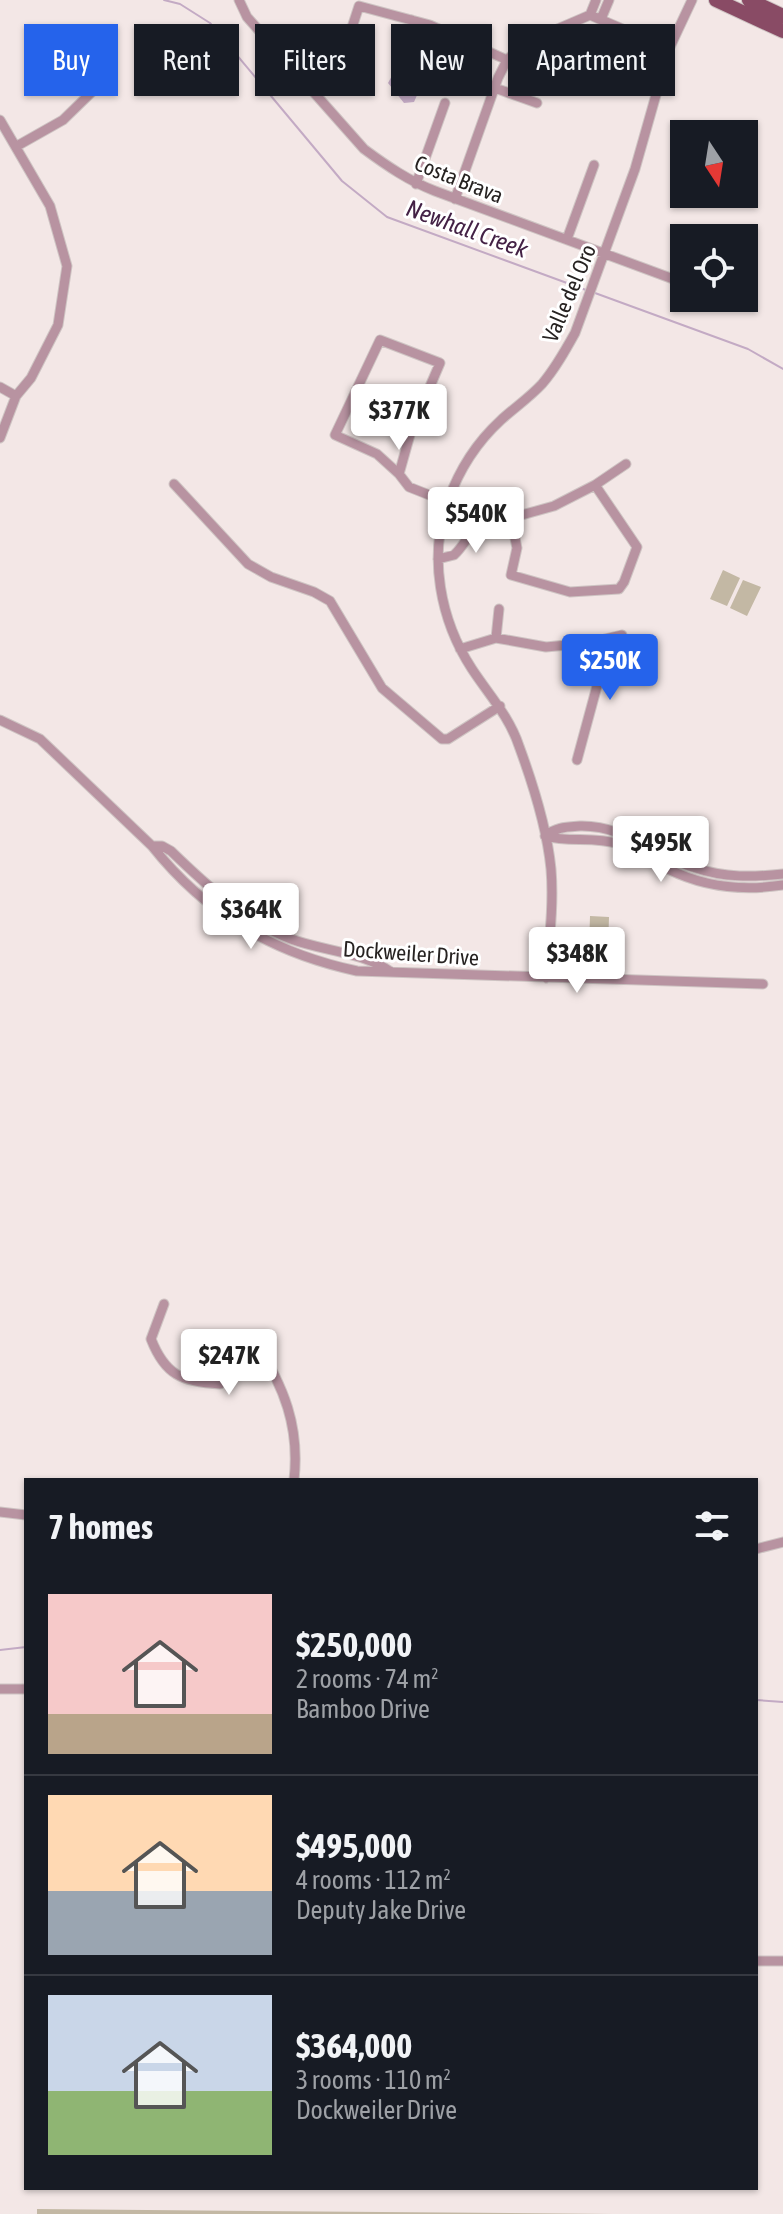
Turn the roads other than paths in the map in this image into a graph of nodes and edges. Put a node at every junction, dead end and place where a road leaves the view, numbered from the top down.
1 (239, 0) edge
2 (596, 0) edge
3 (609, 0) edge
4 (692, 0) edge
5 (716, 0) edge
6 (749, 0) edge
7 (590, 15) junction
8 (783, 16) edge
9 (601, 19) junction
10 (412, 20) junction
11 (353, 24) edge
12 (411, 24) edge
13 (426, 24) edge
14 (612, 24) edge
15 (255, 26) edge
16 (783, 31) edge
17 (675, 36) edge
18 (492, 53) edge
19 (507, 60) junction
20 (495, 88) junction
21 (88, 96) edge
22 (317, 96) edge
23 (656, 96) edge
24 (445, 103) dead end
25 (537, 103) dead end
26 (0, 120) edge
27 (17, 146) junction
28 (594, 165) dead end
29 (416, 184) junction
30 (455, 199) junction
31 (567, 239) junction
32 (605, 253) junction
33 (670, 278) edge
34 (0, 387) edge
35 (16, 396) junction
36 (0, 438) edge
37 (626, 464) dead end
38 (399, 474) junction
39 (174, 484) dead end
40 (595, 485) junction
41 (447, 502) junction
42 (511, 518) junction
43 (438, 559) junction
44 (499, 609) dead end
45 (622, 635) dead end
46 (496, 638) junction
47 (588, 643) junction
48 (460, 649) junction
49 (500, 706) junction
50 (0, 720) edge
51 (577, 760) dead end
52 (545, 836) junction
53 (783, 874) edge
54 (783, 885) edge
55 (546, 978) junction
56 (763, 984) dead end
57 (164, 1304) dead end
58 (294, 1478) edge
59 (0, 1512) edge
60 (24, 1515) edge
61 (783, 1542) edge
62 (758, 1548) edge
63 (0, 1689) edge
64 (24, 1689) edge
65 (758, 1961) edge
66 (783, 1961) edge

1 - 15 street, Costa Brava
2 - 7 street
3 - 9 street
4 - 17 street, Valle del Oro
5 - 16 main road
6 - 8 main road
7 - 9 street
7 - 19 street
9 - 14 street
10 - 11 street
10 - 12 street
10 - 13 street
18 - 19 street
19 - 20 street
20 - 25 street
20 - 30 street
21 - 27 street
22 - 29 street, Costa Brava
23 - 32 street, Valle del Oro
24 - 29 street
26 - 27 street
27 - 35 street
28 - 31 street
29 - 30 street, Costa Brava
30 - 31 street, Costa Brava
31 - 32 street, Costa Brava
32 - 33 street, Costa Brava
32 - 41 street, Valle del Oro
34 - 35 street
35 - 36 street
37 - 40 street
38 - 38 street
38 - 41 street
39 - 49 street
40 - 42 street
40 - 42 street
41 - 43 street, Valle del Oro
42 - 43 street
43 - 48 street, Valle del Oro
44 - 46 street
45 - 47 street
46 - 47 street
46 - 48 street
47 - 51 street
48 - 49 street, Valle del Oro
49 - 52 street, Valle del Oro
50 - 55 street, Dockweiler Drive
52 - 53 street
52 - 54 street
52 - 55 street, Valle del Oro
55 - 56 street, Dockweiler Drive
57 - 58 street
59 - 60 street
61 - 62 street
63 - 64 street
65 - 66 street

